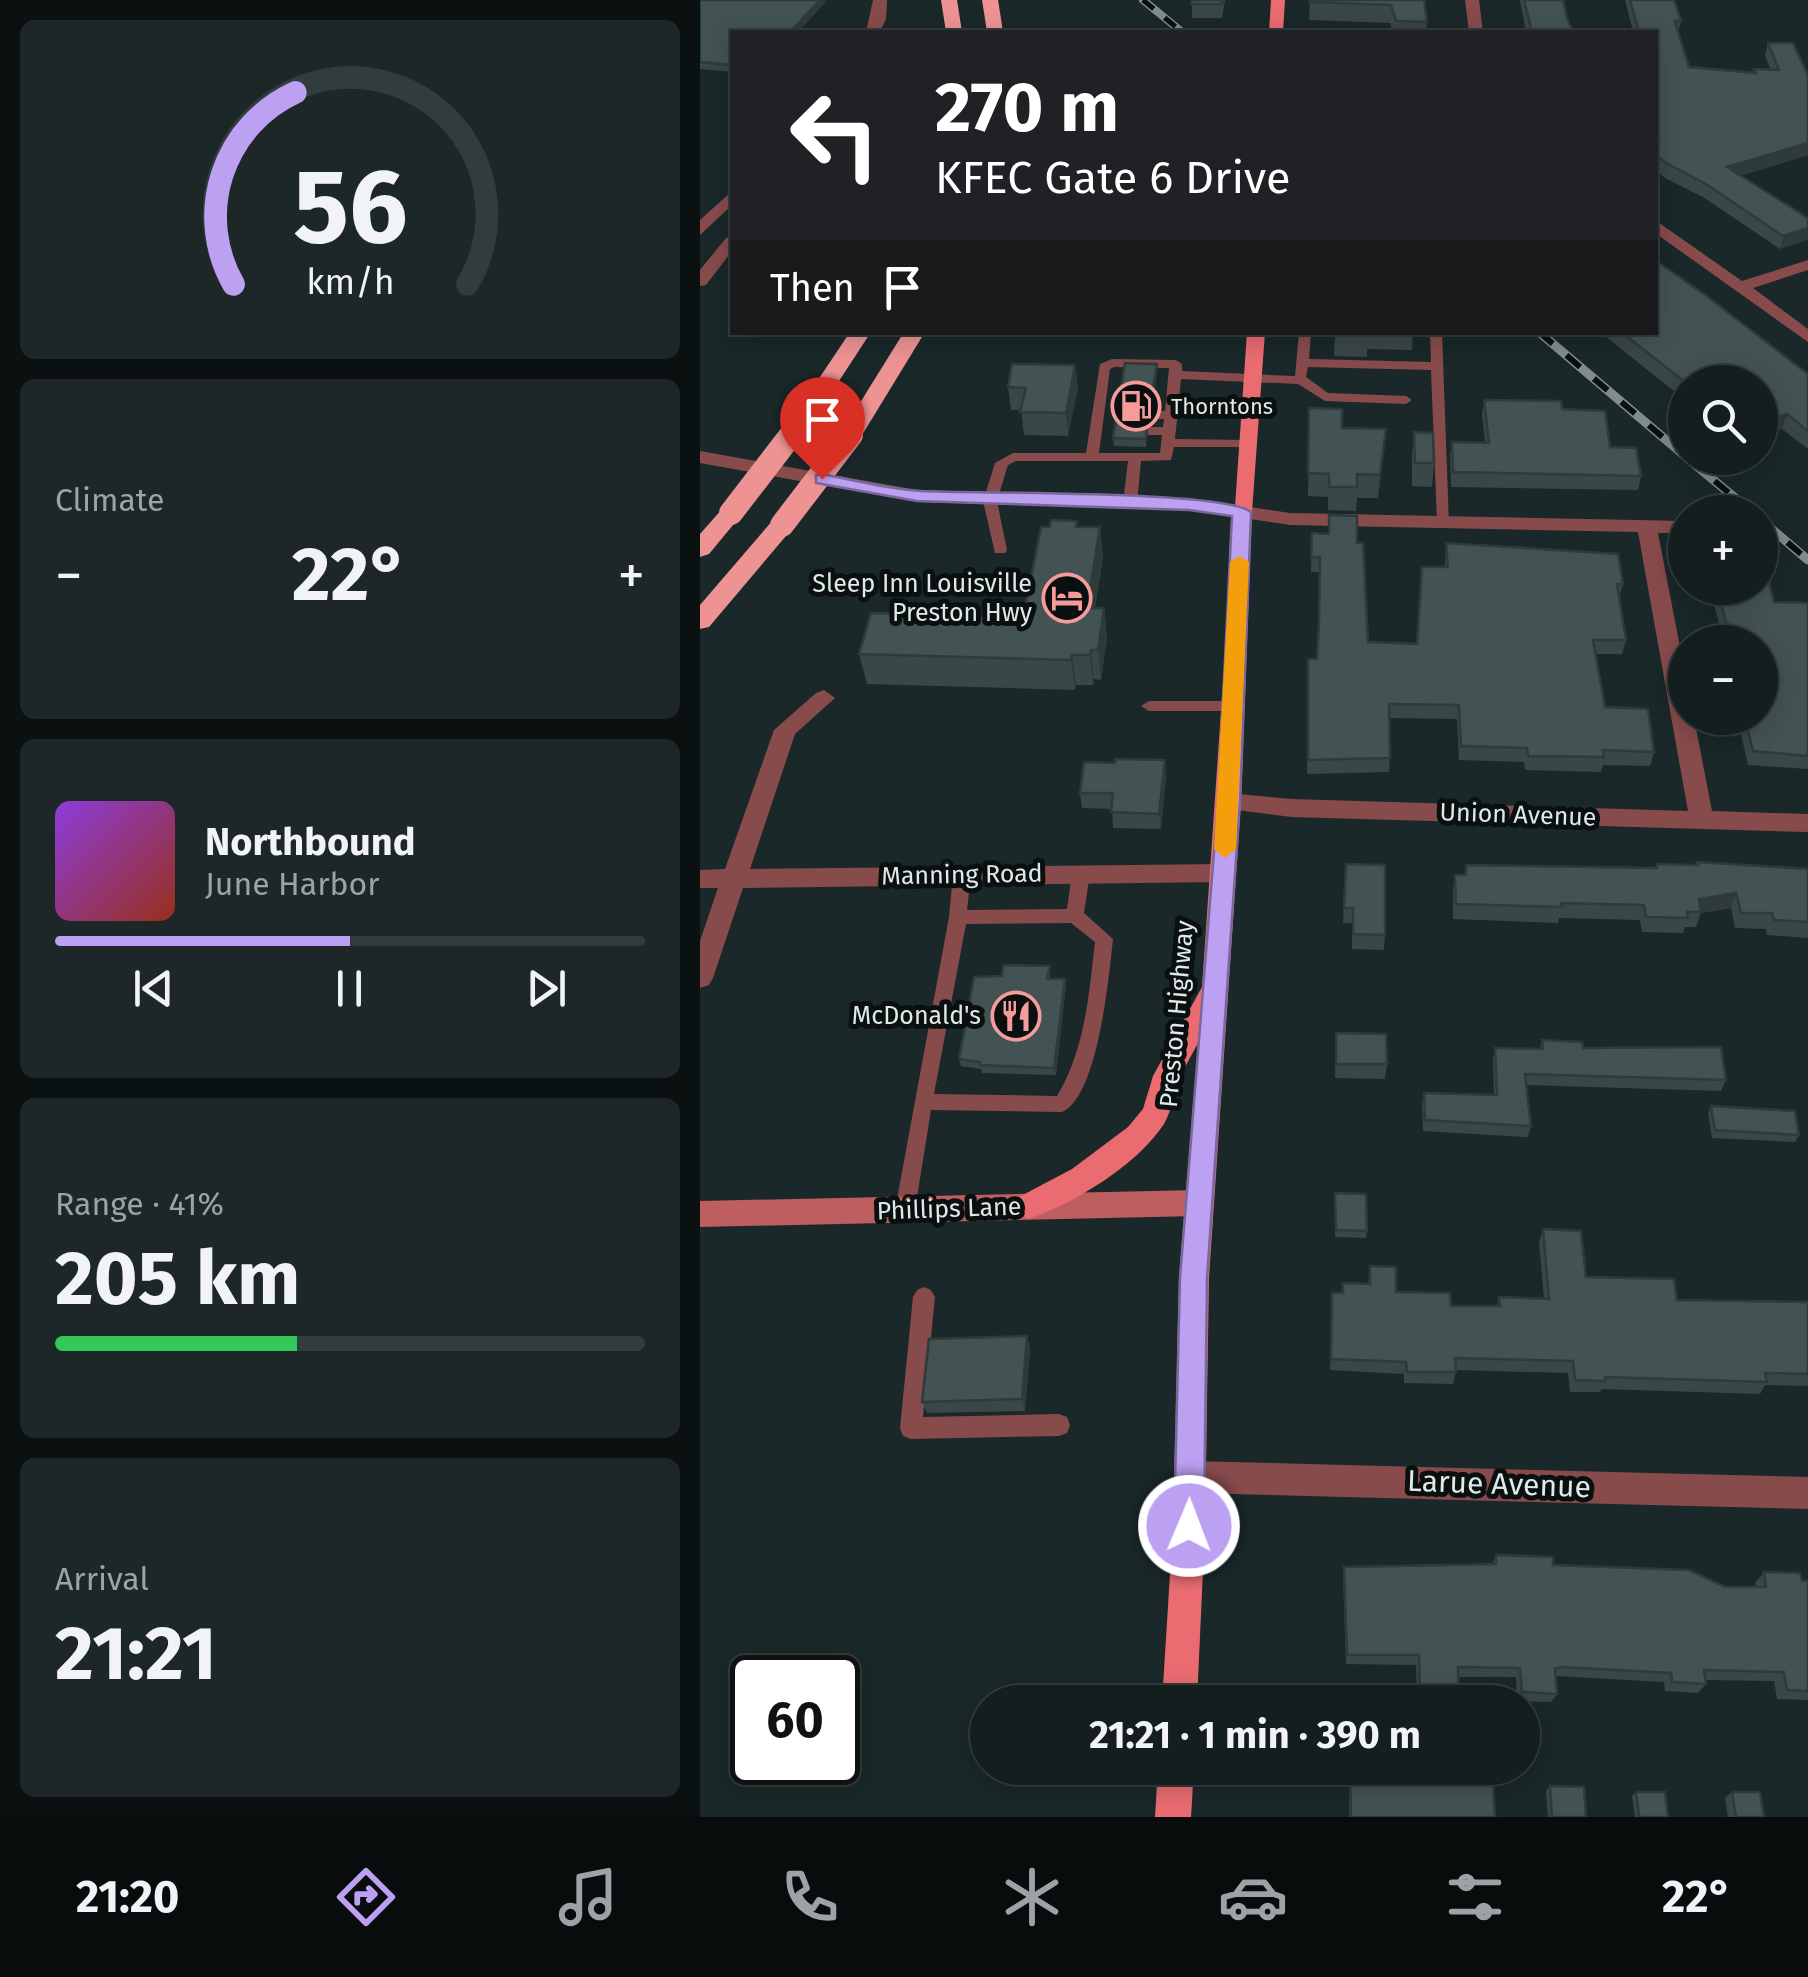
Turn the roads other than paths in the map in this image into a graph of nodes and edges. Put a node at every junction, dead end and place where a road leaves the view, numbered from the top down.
1 (880, 0) edge
2 (950, 0) edge
3 (990, 0) edge
4 (1278, 0) edge
5 (1472, 0) edge
6 (875, 30) edge
7 (954, 30) edge
8 (995, 30) edge
9 (1276, 30) edge
10 (1476, 30) edge
11 (730, 198) edge
12 (1658, 227) edge
13 (700, 230) edge
14 (730, 244) edge
15 (1808, 265) edge
16 (700, 281) edge
17 (1740, 287) junction
18 (859, 335) edge
19 (913, 335) edge
20 (1256, 335) edge
21 (1305, 335) edge
22 (1436, 335) edge
23 (1808, 336) edge
24 (1302, 363) junction
25 (1438, 366) junction
26 (1252, 379) junction
27 (1301, 380) junction
28 (1174, 386) junction
29 (1154, 391) edge
30 (1406, 400) dead end
31 (1098, 414) junction
32 (1119, 414) edge
33 (1151, 415) edge
34 (1171, 415) junction
35 (1096, 431) junction
36 (1116, 431) edge
37 (1149, 431) edge
38 (1169, 437) junction
39 (1247, 444) junction
40 (704, 455) edge
41 (1092, 457) junction
42 (1135, 457) junction
43 (990, 501) junction
44 (1130, 503) junction
45 (1242, 512) junction
46 (1444, 522) junction
47 (1647, 527) junction
48 (1668, 527) edge
49 (700, 548) edge
50 (1000, 550) dead end
51 (700, 621) edge
52 (824, 698) dead end
53 (1150, 706) dead end
54 (1233, 706) junction
55 (1229, 802) junction
56 (1702, 818) junction
57 (1808, 823) edge
58 (1081, 873) junction
59 (1224, 873) junction
60 (962, 874) junction
61 (735, 877) junction
62 (700, 879) edge
63 (1075, 916) junction
64 (958, 917) junction
65 (700, 978) edge
66 (1215, 986) junction
67 (922, 1102) junction
68 (1198, 1204) junction
69 (1029, 1206) junction
70 (905, 1210) junction
71 (700, 1214) edge
72 (924, 1297) dead end
73 (1060, 1426) dead end
74 (1190, 1476) junction
75 (1808, 1493) edge
76 (1181, 1685) edge
77 (1175, 1785) edge
78 (1173, 1817) edge

1 - 6 street
2 - 7 highway
3 - 8 highway
4 - 9 main road
5 - 10 street
11 - 13 street
12 - 17 street
14 - 16 street
15 - 17 street
17 - 23 street
18 - 49 highway, bridge
19 - 51 highway, bridge
20 - 26 main road, Preston Highway
21 - 24 lane
22 - 25 lane
24 - 25 lane
24 - 27 lane
25 - 46 lane
26 - 27 lane
26 - 28 lane
26 - 39 main road, Preston Highway
27 - 30 lane
28 - 29 lane
28 - 31 lane
28 - 34 lane
31 - 32 lane
31 - 35 lane
33 - 34 lane
34 - 38 lane
35 - 36 lane
35 - 41 lane
37 - 38 lane
38 - 39 lane
38 - 42 lane
39 - 45 main road, Preston Highway
40 - 43 street
41 - 42 lane
41 - 43 lane
42 - 44 lane
43 - 44 street
43 - 50 lane
44 - 45 street
45 - 46 street
45 - 54 main road, Preston Highway
46 - 47 street
47 - 48 street
47 - 56 street
52 - 61 street
53 - 54 lane
54 - 55 main road, Preston Highway
55 - 56 street, Union Avenue
55 - 59 main road, Preston Highway
56 - 57 street, Union Avenue
58 - 59 street, Manning Road
58 - 60 street, Manning Road
58 - 63 lane
59 - 66 main road, Preston Highway
60 - 61 street, Manning Road
60 - 64 lane
61 - 62 street, Manning Road
61 - 65 street
63 - 64 lane
63 - 67 lane
64 - 67 lane
66 - 68 main road, Preston Highway
66 - 69 main road
67 - 70 lane
68 - 69 main road, Phillips Lane
68 - 74 main road, Preston Highway
69 - 70 main road, Phillips Lane
70 - 71 main road, Phillips Lane
72 - 73 lane
74 - 75 street, Larue Avenue
74 - 76 main road, Preston Highway
77 - 78 main road

